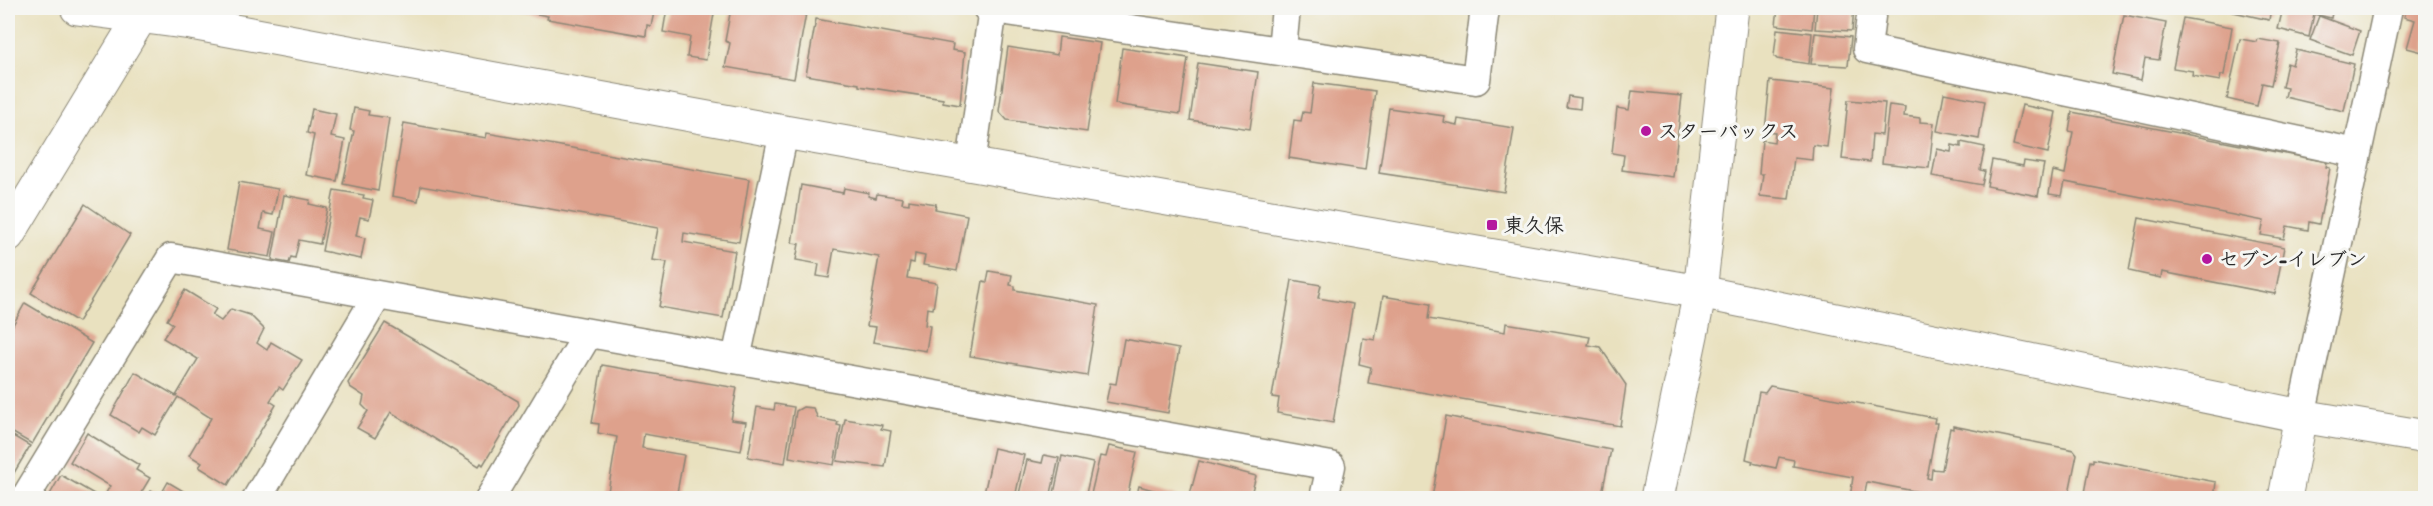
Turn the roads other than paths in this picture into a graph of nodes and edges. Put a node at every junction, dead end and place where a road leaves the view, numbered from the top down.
1 (77, 8) edge
2 (991, 8) edge
3 (1286, 8) edge
4 (1485, 8) edge
5 (1732, 8) edge
6 (1872, 8) edge
7 (2388, 8) edge
8 (143, 12) edge
9 (1281, 49) junction
10 (784, 132) junction
11 (2356, 153) junction
12 (971, 164) junction
13 (8, 235) edge
14 (1700, 292) junction
15 (377, 296) junction
16 (588, 334) junction
17 (736, 359) junction
18 (2301, 416) junction
19 (2426, 437) edge
20 (25, 498) edge
21 (257, 498) edge
22 (490, 498) edge
23 (1324, 498) edge
24 (1657, 498) edge
25 (2285, 498) edge

1 - 8 street
2 - 9 street
2 - 12 street
3 - 9 street
4 - 9 street
5 - 14 street
6 - 11 street
7 - 11 street
8 - 10 street
8 - 13 street
10 - 12 street
10 - 17 street
11 - 18 street
12 - 14 street
14 - 18 street
14 - 24 street
15 - 16 street
15 - 20 street
15 - 21 street
16 - 17 street
16 - 22 street
17 - 23 street
18 - 19 street
18 - 25 street

